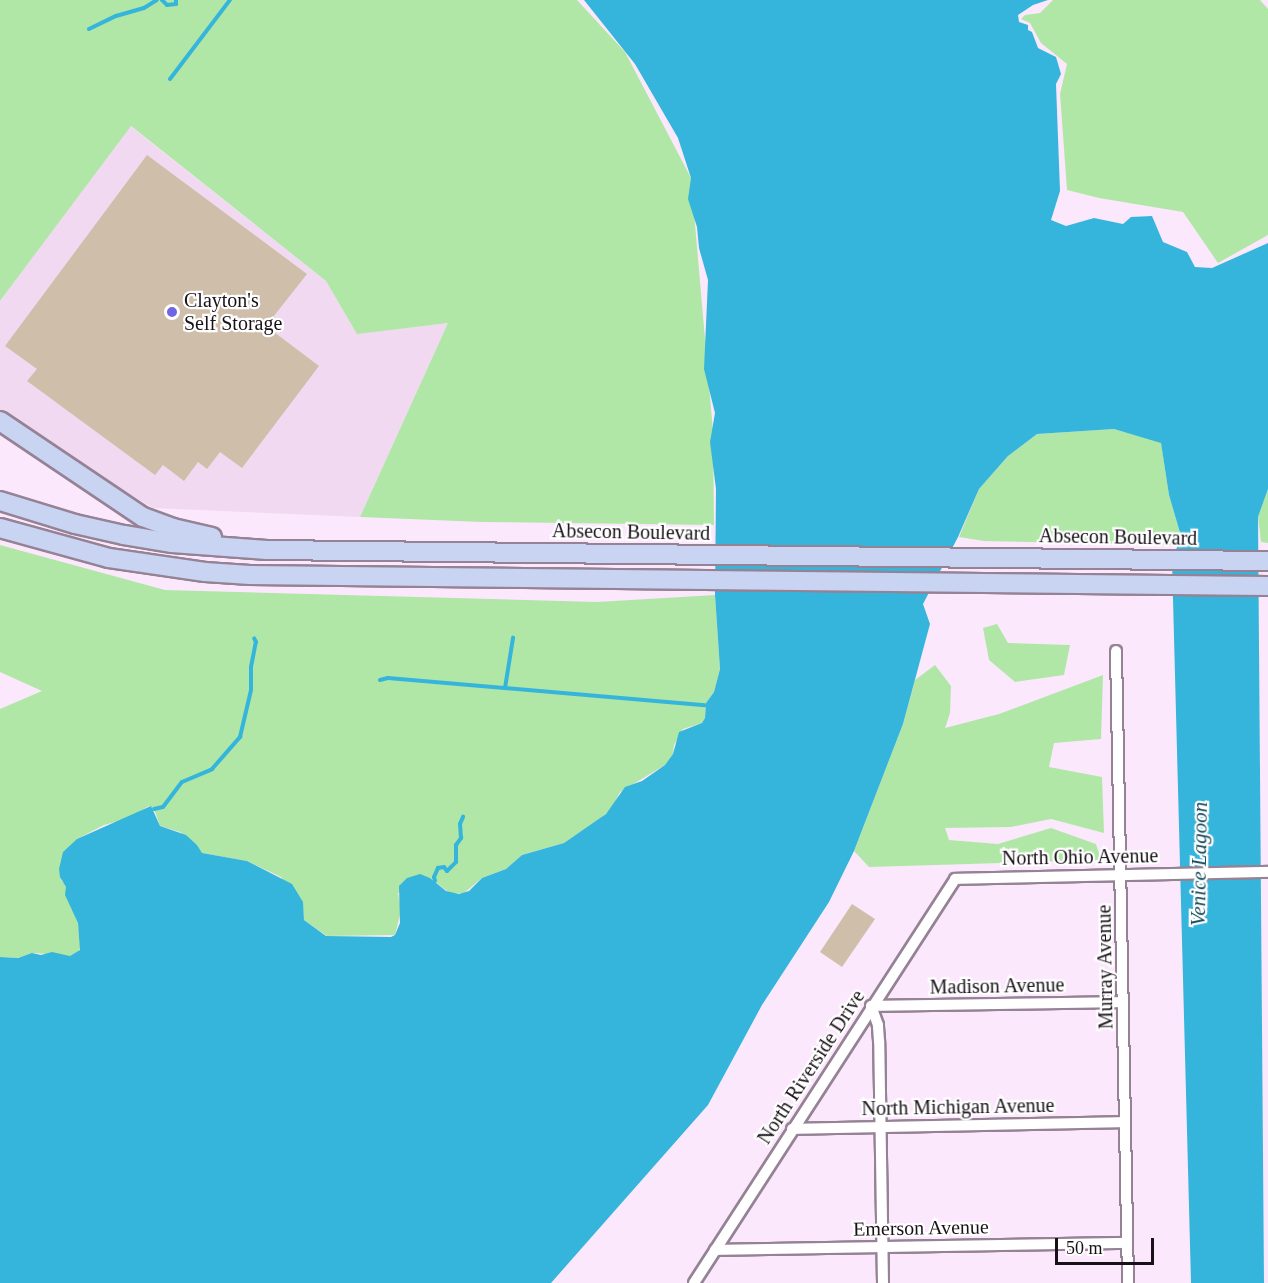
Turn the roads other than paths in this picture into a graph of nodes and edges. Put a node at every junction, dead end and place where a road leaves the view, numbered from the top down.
1 (0, 421) edge
2 (0, 501) edge
3 (0, 528) edge
4 (267, 550) junction
5 (1268, 561) edge
6 (1268, 586) edge
7 (1116, 651) dead end
8 (1263, 872) edge
9 (1121, 875) junction
10 (965, 878) joint
11 (1123, 1002) junction
12 (871, 1006) junction
13 (1125, 1122) junction
14 (881, 1126) junction
15 (792, 1129) junction
16 (1127, 1243) junction
17 (882, 1247) junction
18 (715, 1250) junction
19 (694, 1283) edge
20 (883, 1283) edge
21 (1128, 1283) edge

1 - 4 highway
2 - 4 highway, Absecon Boulevard
3 - 6 highway
4 - 5 highway, Absecon Boulevard
7 - 9 street, Murray Avenue
8 - 9 street, North Ohio Avenue
9 - 10 street, North Ohio Avenue
9 - 11 street, Murray Avenue
10 - 12 street, North Riverside Drive
11 - 12 street, Madison Avenue
11 - 13 street, Murray Avenue
12 - 14 street
12 - 15 street, North Riverside Drive
13 - 14 street, North Michigan Avenue
13 - 16 street, Murray Avenue
14 - 15 street, North Michigan Avenue
14 - 17 street
15 - 18 street, North Riverside Drive
16 - 17 street, Emerson Avenue
16 - 21 street, Murray Avenue
17 - 18 street, Emerson Avenue
17 - 20 street
18 - 19 street, North Riverside Drive

